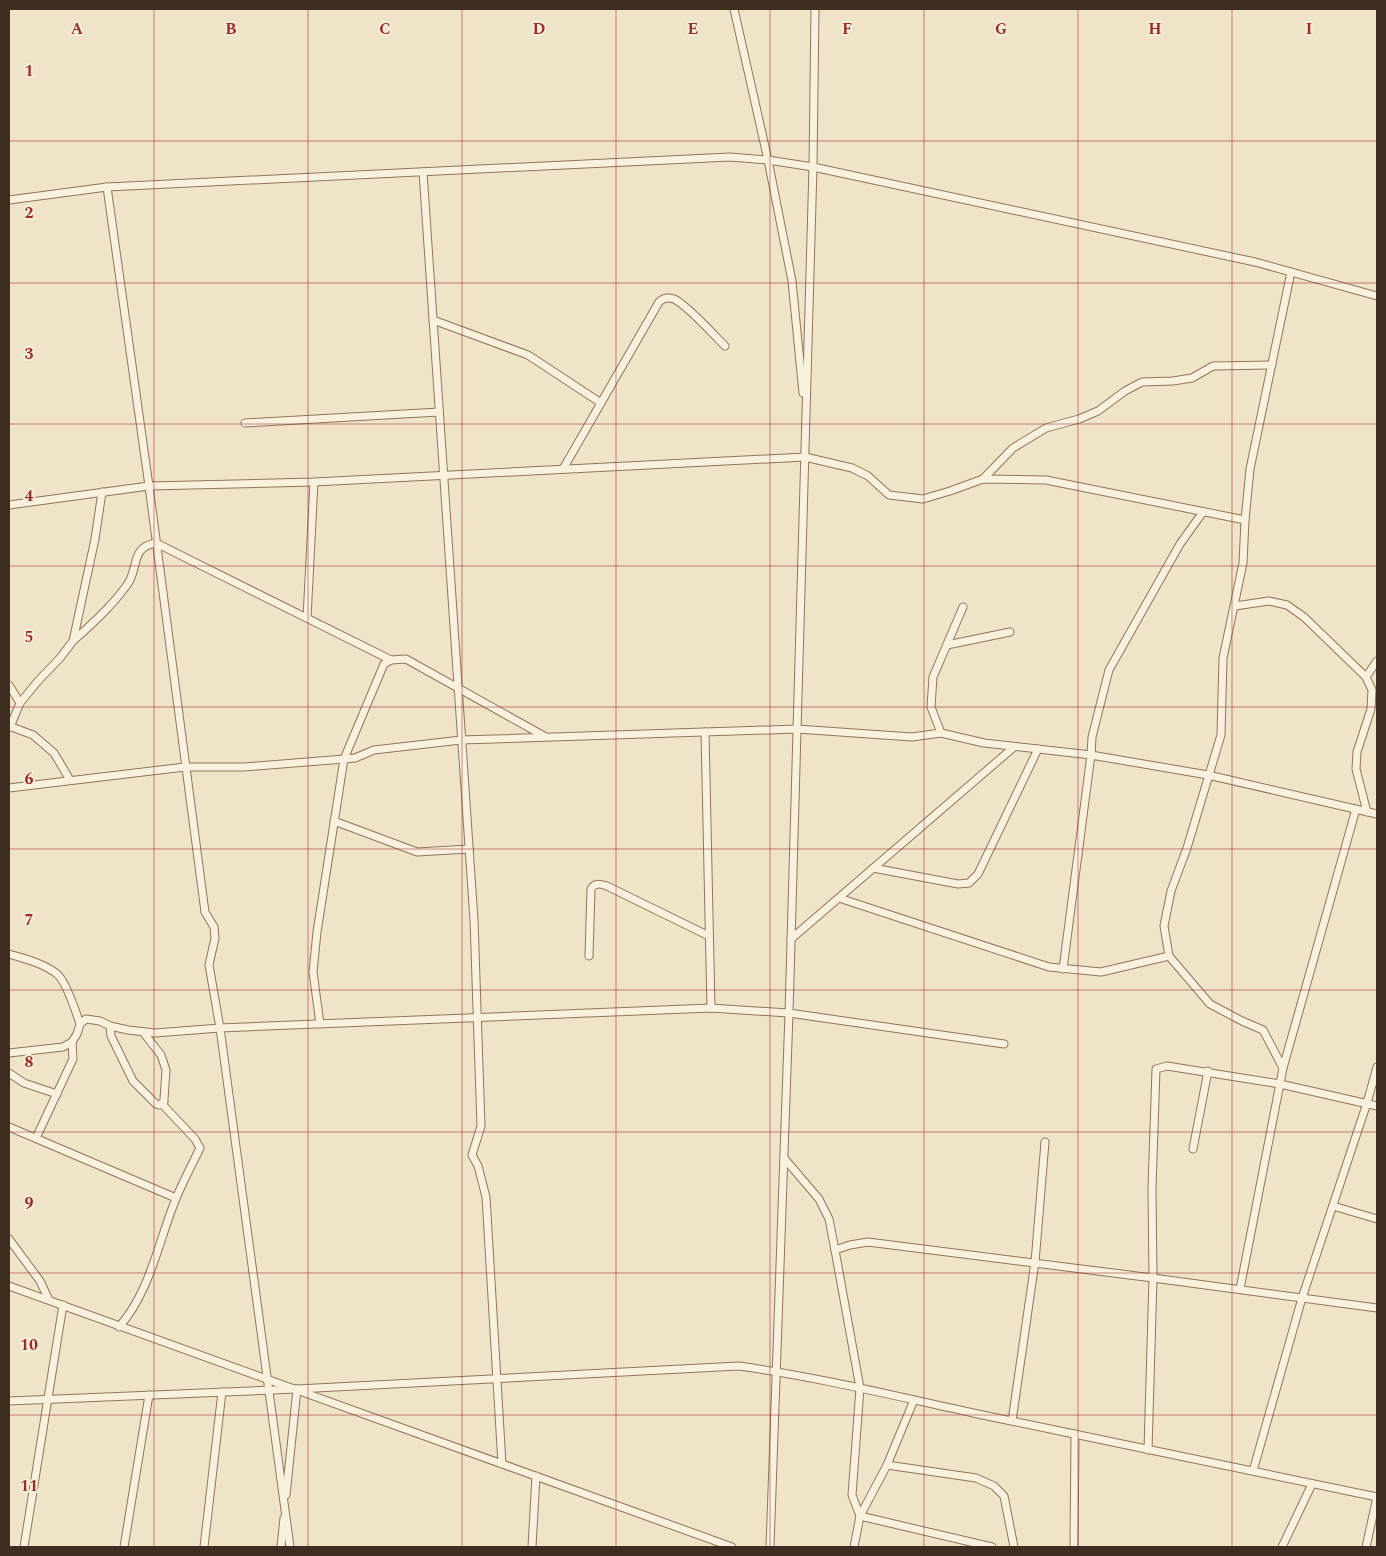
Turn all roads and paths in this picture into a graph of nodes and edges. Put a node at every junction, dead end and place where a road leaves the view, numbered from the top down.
1 (734, 9) edge
2 (815, 9) edge
3 (768, 160) junction
4 (813, 168) junction
5 (423, 172) junction
6 (107, 187) junction
7 (9, 200) edge
8 (1291, 272) junction
9 (1377, 296) edge
10 (433, 320) junction
11 (725, 346) dead end
12 (1272, 365) junction
13 (601, 403) junction
14 (439, 412) junction
15 (245, 423) dead end
16 (806, 423) junction
17 (805, 457) junction
18 (563, 469) junction
19 (444, 475) junction
20 (983, 479) junction
21 (314, 482) junction
22 (149, 486) junction
23 (102, 492) junction
24 (9, 505) edge
25 (1203, 512) junction
26 (1245, 520) junction
27 (156, 543) junction
28 (1235, 606) junction
29 (963, 607) dead end
30 (307, 618) junction
31 (1010, 632) dead end
32 (73, 641) junction
33 (947, 645) junction
34 (391, 660) junction
35 (1377, 661) edge
36 (1366, 677) junction
37 (9, 685) edge
38 (458, 688) junction
39 (20, 703) junction
40 (10, 727) edge
41 (797, 729) junction
42 (705, 732) junction
43 (941, 733) junction
44 (545, 737) junction
45 (462, 740) junction
46 (1014, 747) junction
47 (1038, 749) junction
48 (1091, 755) junction
49 (344, 759) junction
50 (186, 767) junction
51 (1208, 776) junction
52 (70, 780) junction
53 (9, 788) edge
54 (1356, 809) junction
55 (1367, 812) junction
56 (1377, 814) edge
57 (334, 821) junction
58 (469, 849) junction
59 (873, 868) junction
60 (839, 898) junction
61 (709, 936) junction
62 (791, 939) junction
63 (9, 954) edge
64 (589, 956) dead end
65 (1169, 956) junction
66 (1063, 969) junction
67 (711, 1008) junction
68 (789, 1013) junction
69 (477, 1017) junction
70 (80, 1024) junction
71 (320, 1024) junction
72 (110, 1026) junction
73 (220, 1028) junction
74 (143, 1032) junction
75 (72, 1042) junction
76 (1004, 1044) dead end
77 (9, 1053) edge
78 (1377, 1067) edge
79 (1282, 1068) junction
80 (1208, 1072) junction
81 (9, 1073) edge
82 (1280, 1084) junction
83 (57, 1094) junction
84 (1367, 1103) junction
85 (162, 1104) junction
86 (1377, 1106) edge
87 (9, 1127) edge
88 (36, 1138) junction
89 (1046, 1142) dead end
90 (1193, 1149) dead end
91 (784, 1158) junction
92 (176, 1198) junction
93 (1332, 1206) junction
94 (1377, 1219) edge
95 (9, 1239) edge
96 (835, 1250) junction
97 (1036, 1262) junction
98 (1153, 1278) junction
99 (9, 1286) edge
100 (1240, 1289) junction
101 (1302, 1298) junction
102 (49, 1300) junction
103 (63, 1305) junction
104 (1377, 1308) edge
105 (119, 1327) junction
106 (776, 1371) junction
107 (266, 1378) junction
108 (496, 1379) junction
109 (860, 1388) junction
110 (297, 1389) junction
111 (268, 1390) junction
112 (222, 1392) junction
113 (149, 1395) junction
114 (48, 1399) junction
115 (914, 1400) junction
116 (9, 1401) edge
117 (1012, 1421) junction
118 (1075, 1434) junction
119 (1148, 1450) junction
120 (502, 1464) junction
121 (887, 1465) junction
122 (1252, 1472) junction
123 (536, 1476) junction
124 (1312, 1484) junction
125 (1377, 1497) edge
126 (285, 1507) junction
127 (860, 1516) junction
128 (24, 1547) edge
129 (124, 1547) edge
130 (204, 1547) edge
131 (281, 1547) edge
132 (290, 1547) edge
133 (532, 1547) edge
134 (732, 1547) edge
135 (770, 1547) edge
136 (854, 1547) edge
137 (992, 1547) edge
138 (1014, 1547) edge
139 (1074, 1547) edge
140 (1282, 1547) edge
141 (1366, 1547) edge

1 - 3 street
2 - 4 street
3 - 4 street
3 - 5 street
3 - 16 street
4 - 8 street
4 - 16 street
5 - 6 street
5 - 10 street
6 - 7 street
6 - 22 street
8 - 9 street
8 - 12 street
10 - 13 street
10 - 14 street
11 - 13 street
12 - 20 street
12 - 26 street
13 - 18 street
14 - 15 street
14 - 19 street
16 - 17 street
17 - 18 street
17 - 20 street
17 - 41 street
18 - 19 street
19 - 21 street
19 - 38 street
20 - 25 street
21 - 22 street
21 - 30 street
22 - 23 street
22 - 27 street
23 - 24 street
23 - 32 street
25 - 26 street
25 - 48 street
26 - 28 street
27 - 30 street
27 - 32 street
27 - 50 street
28 - 36 street
28 - 51 street
29 - 33 street
30 - 34 street
31 - 33 street
32 - 39 street
33 - 43 street
34 - 38 street
34 - 49 street
35 - 36 street
36 - 55 street
37 - 39 street
38 - 44 street
38 - 45 street
39 - 40 street
40 - 52 street
41 - 42 street
41 - 43 street
41 - 62 street
42 - 44 street
42 - 61 street
43 - 46 street
44 - 45 street
45 - 49 street
45 - 58 street
46 - 47 street
46 - 59 street
47 - 48 street
47 - 59 street
48 - 51 street
48 - 66 street
49 - 50 street
49 - 57 street
50 - 52 street
50 - 73 street
51 - 54 street
51 - 65 street
52 - 53 street
54 - 55 street
54 - 79 street
55 - 56 street
57 - 58 street
57 - 71 street
58 - 69 street
59 - 60 street
60 - 62 street
60 - 66 street
61 - 64 street
61 - 67 street
62 - 68 street
63 - 70 street
65 - 66 street
65 - 79 street
67 - 68 street
67 - 69 street
68 - 76 street
68 - 91 street
69 - 71 street
69 - 108 street
70 - 72 street
70 - 75 street
71 - 73 street
72 - 74 street
72 - 85 street
73 - 74 street
73 - 107 street
74 - 85 street
75 - 77 street
75 - 83 street
78 - 84 street
79 - 82 street
80 - 82 street
80 - 90 street
80 - 98 street
81 - 83 street
82 - 84 street
82 - 100 street
83 - 88 street
84 - 86 street
84 - 93 street
85 - 92 street
87 - 88 street
88 - 92 street
89 - 97 street
91 - 96 street
91 - 106 street
92 - 105 street
93 - 94 street
93 - 101 street
95 - 102 street
96 - 97 street
96 - 109 street
97 - 98 street
97 - 117 street
98 - 100 street
98 - 119 street
99 - 102 street
100 - 101 street
101 - 104 street
101 - 122 street
102 - 103 street
103 - 105 street
103 - 114 street
105 - 107 street
106 - 108 street
106 - 109 street
106 - 135 street
107 - 110 street
107 - 111 street
108 - 110 street
108 - 120 street
109 - 115 street
109 - 127 street
110 - 111 street
110 - 120 street
110 - 126 street
111 - 112 street
111 - 126 street
112 - 113 street
112 - 130 street
113 - 114 street
113 - 129 street
114 - 116 street
114 - 128 street
115 - 117 street
115 - 121 street
117 - 118 street
118 - 119 street
118 - 139 street
119 - 122 street
120 - 123 street
121 - 127 street
121 - 138 street
122 - 124 street
123 - 133 street
123 - 134 street
124 - 125 street
124 - 140 street
125 - 141 street
126 - 131 street
126 - 132 street
127 - 136 street
127 - 137 street

